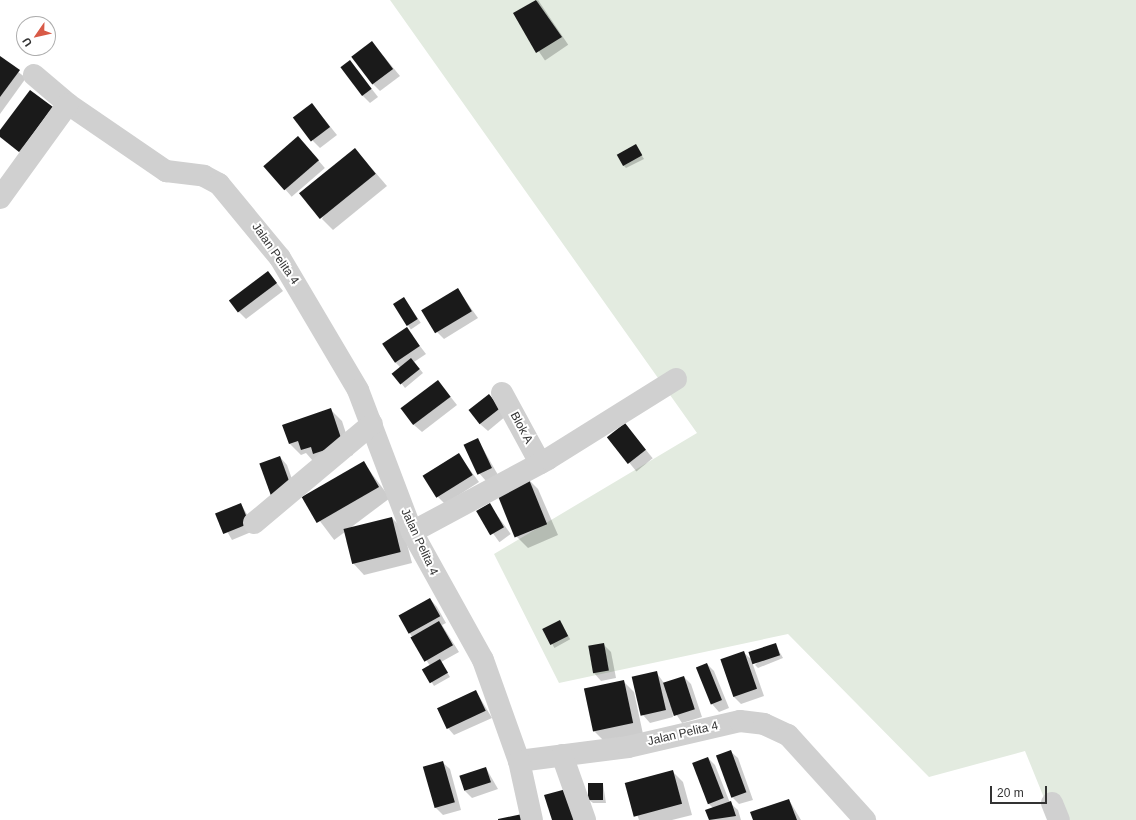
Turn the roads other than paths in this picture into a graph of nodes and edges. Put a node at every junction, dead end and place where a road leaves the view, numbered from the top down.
1 (34, 75) dead end
2 (68, 104) junction
3 (0, 198) edge
4 (676, 378) dead end
5 (502, 393) dead end
6 (372, 424) junction
7 (540, 463) junction
8 (254, 523) dead end
9 (412, 532) junction
10 (562, 756) junction
11 (519, 761) junction
12 (532, 820) edge
13 (585, 820) edge
14 (865, 820) edge

1 - 2 street, Jalan Pelita 4
2 - 3 street
2 - 6 street, Jalan Pelita 4
4 - 7 street
5 - 7 street, Blok A
6 - 8 street
6 - 9 street, Jalan Pelita 4
7 - 9 street
9 - 11 street, Jalan Pelita 4
10 - 11 street, Jalan Pelita 4
10 - 13 street
10 - 14 street, Jalan Pelita 4
11 - 12 street

